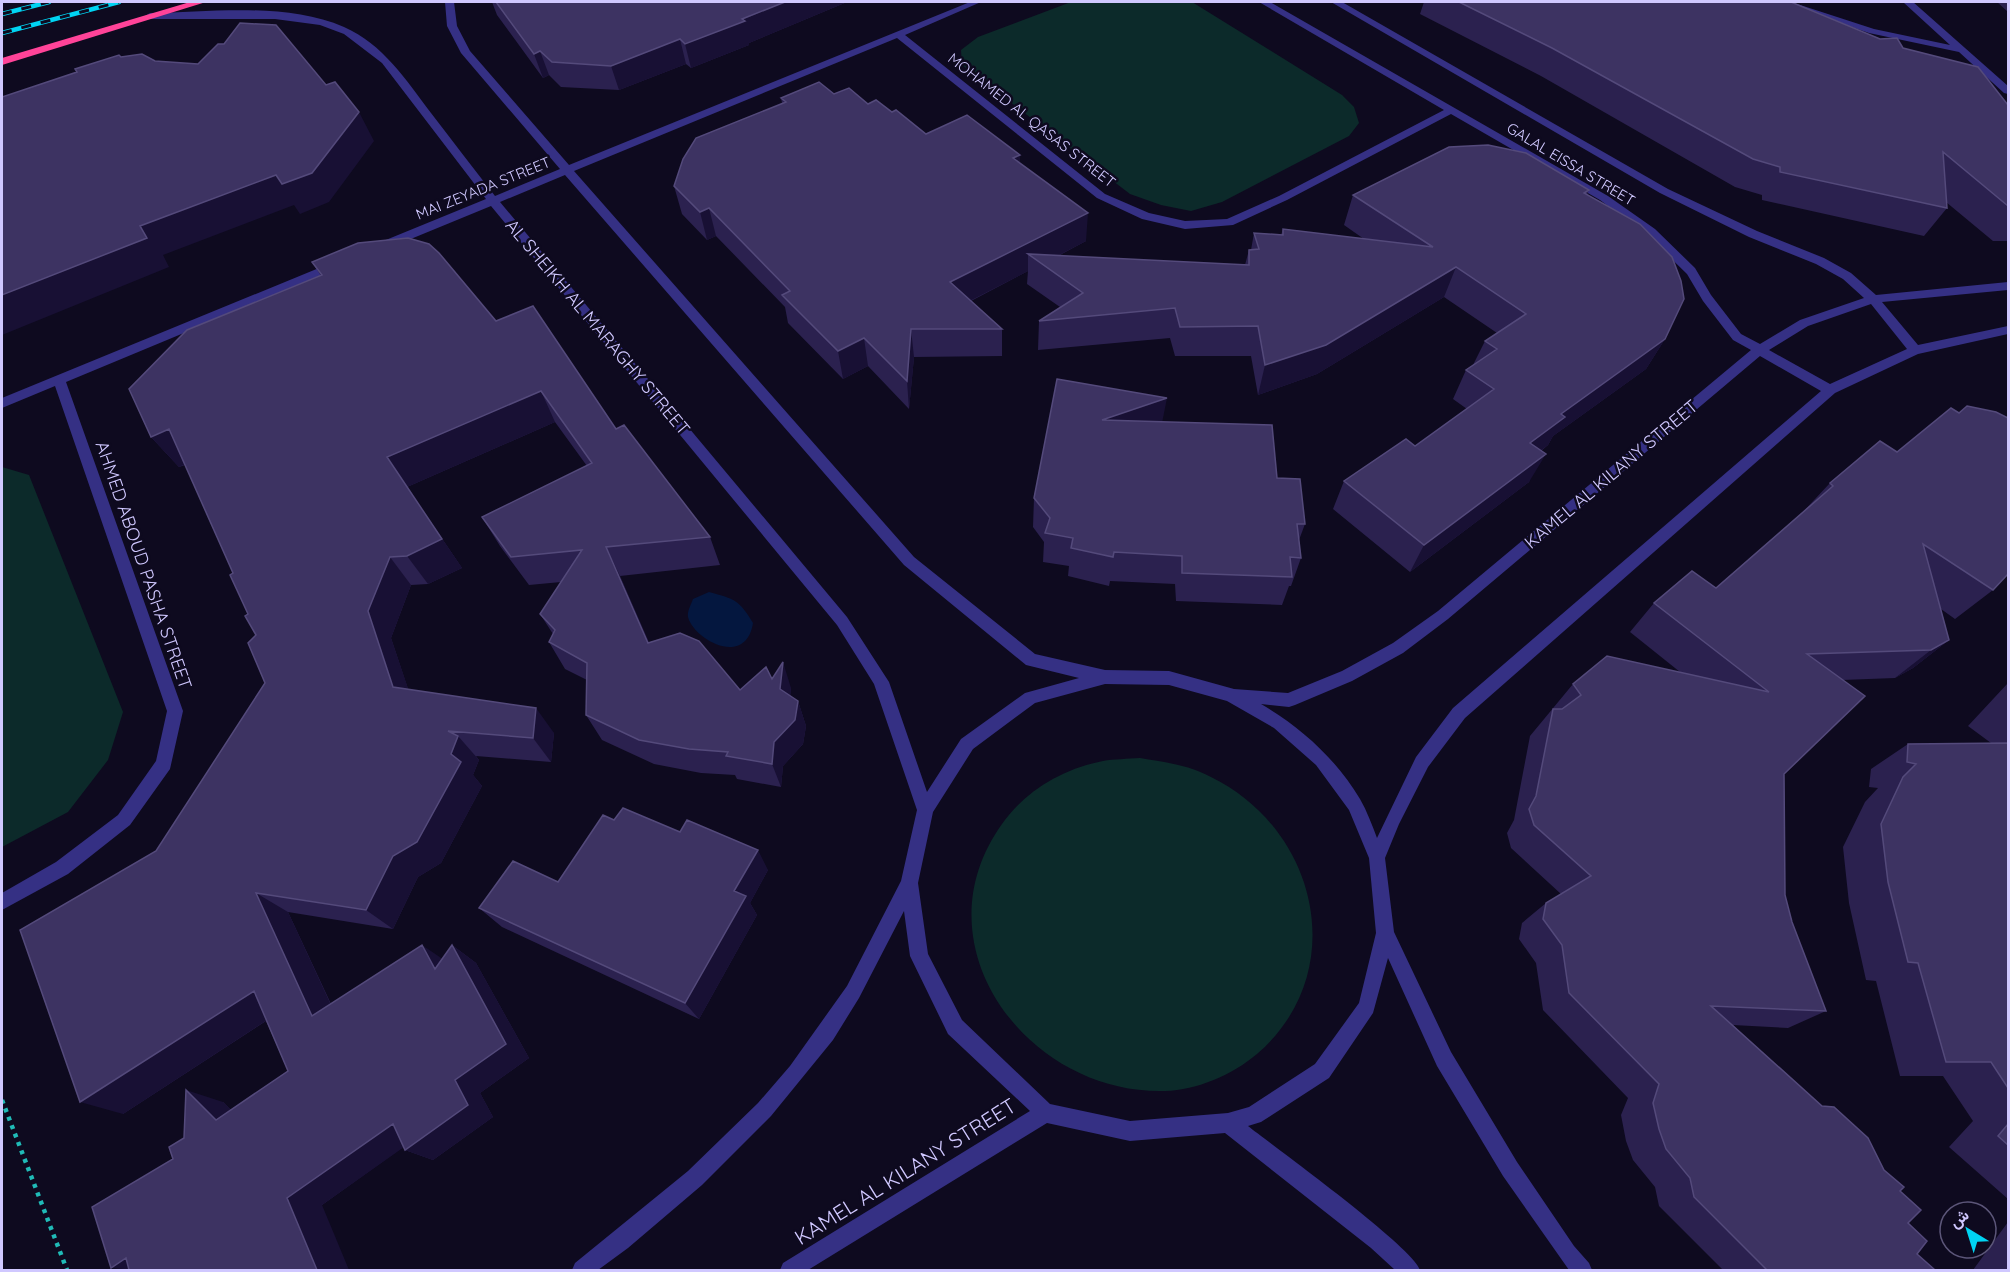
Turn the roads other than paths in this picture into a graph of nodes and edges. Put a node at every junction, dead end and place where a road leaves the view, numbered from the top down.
1 (200, 2) edge
2 (449, 2) edge
3 (977, 2) edge
4 (1264, 2) edge
5 (1336, 2) edge
6 (1783, 2) edge
7 (1908, 2) edge
8 (150, 16) junction
9 (898, 34) junction
10 (1962, 50) junction
11 (2, 62) edge
12 (2008, 91) edge
13 (1452, 110) junction
14 (568, 170) junction
15 (493, 201) junction
16 (374, 250) edge
17 (352, 259) edge
18 (2008, 286) edge
19 (1874, 299) junction
20 (2008, 330) edge
21 (1915, 350) junction
22 (1758, 351) junction
23 (59, 380) junction
24 (1830, 390) junction
25 (2, 403) edge
26 (1105, 677) junction
27 (1231, 695) junction
28 (925, 810) junction
29 (1377, 858) junction
30 (909, 884) junction
31 (2, 902) edge
32 (1385, 933) junction
33 (1045, 1113) junction
34 (1228, 1123) junction
35 (582, 1270) edge
36 (790, 1270) edge
37 (1410, 1270) edge
38 (1582, 1270) edge

1 - 8 highway
2 - 14 street
3 - 9 street, MAI ZEYADA STREET
4 - 13 street, GALAL EISSA STREET
5 - 19 street, GALAL EISSA STREET
6 - 10 street
7 - 10 street
8 - 11 highway
8 - 15 street, AL SHEIKH AL MARAGHY STREET
9 - 13 street, MOHAMED AL QASAS STREET
9 - 14 street, MAI ZEYADA STREET
10 - 12 street
13 - 22 street, GALAL EISSA STREET
14 - 15 street, MAI ZEYADA STREET
14 - 26 street
15 - 16 street, MAI ZEYADA STREET
15 - 28 street, AL SHEIKH AL MARAGHY STREET
17 - 23 street
18 - 19 street, KAMEL AL KILANY STREET
19 - 21 street, GALAL EISSA STREET
19 - 22 street, KAMEL AL KILANY STREET
20 - 21 street
21 - 24 street
22 - 24 street, GALAL EISSA STREET
22 - 27 street, KAMEL AL KILANY STREET
23 - 25 street
23 - 31 street, AHMED ABOUD PASHA STREET
24 - 29 street
26 - 27 street
26 - 28 street
27 - 29 street
28 - 30 street
29 - 32 street
30 - 33 street
30 - 35 street
32 - 34 street
32 - 38 street
33 - 34 street
33 - 36 street, KAMEL AL KILANY STREET
34 - 37 street

